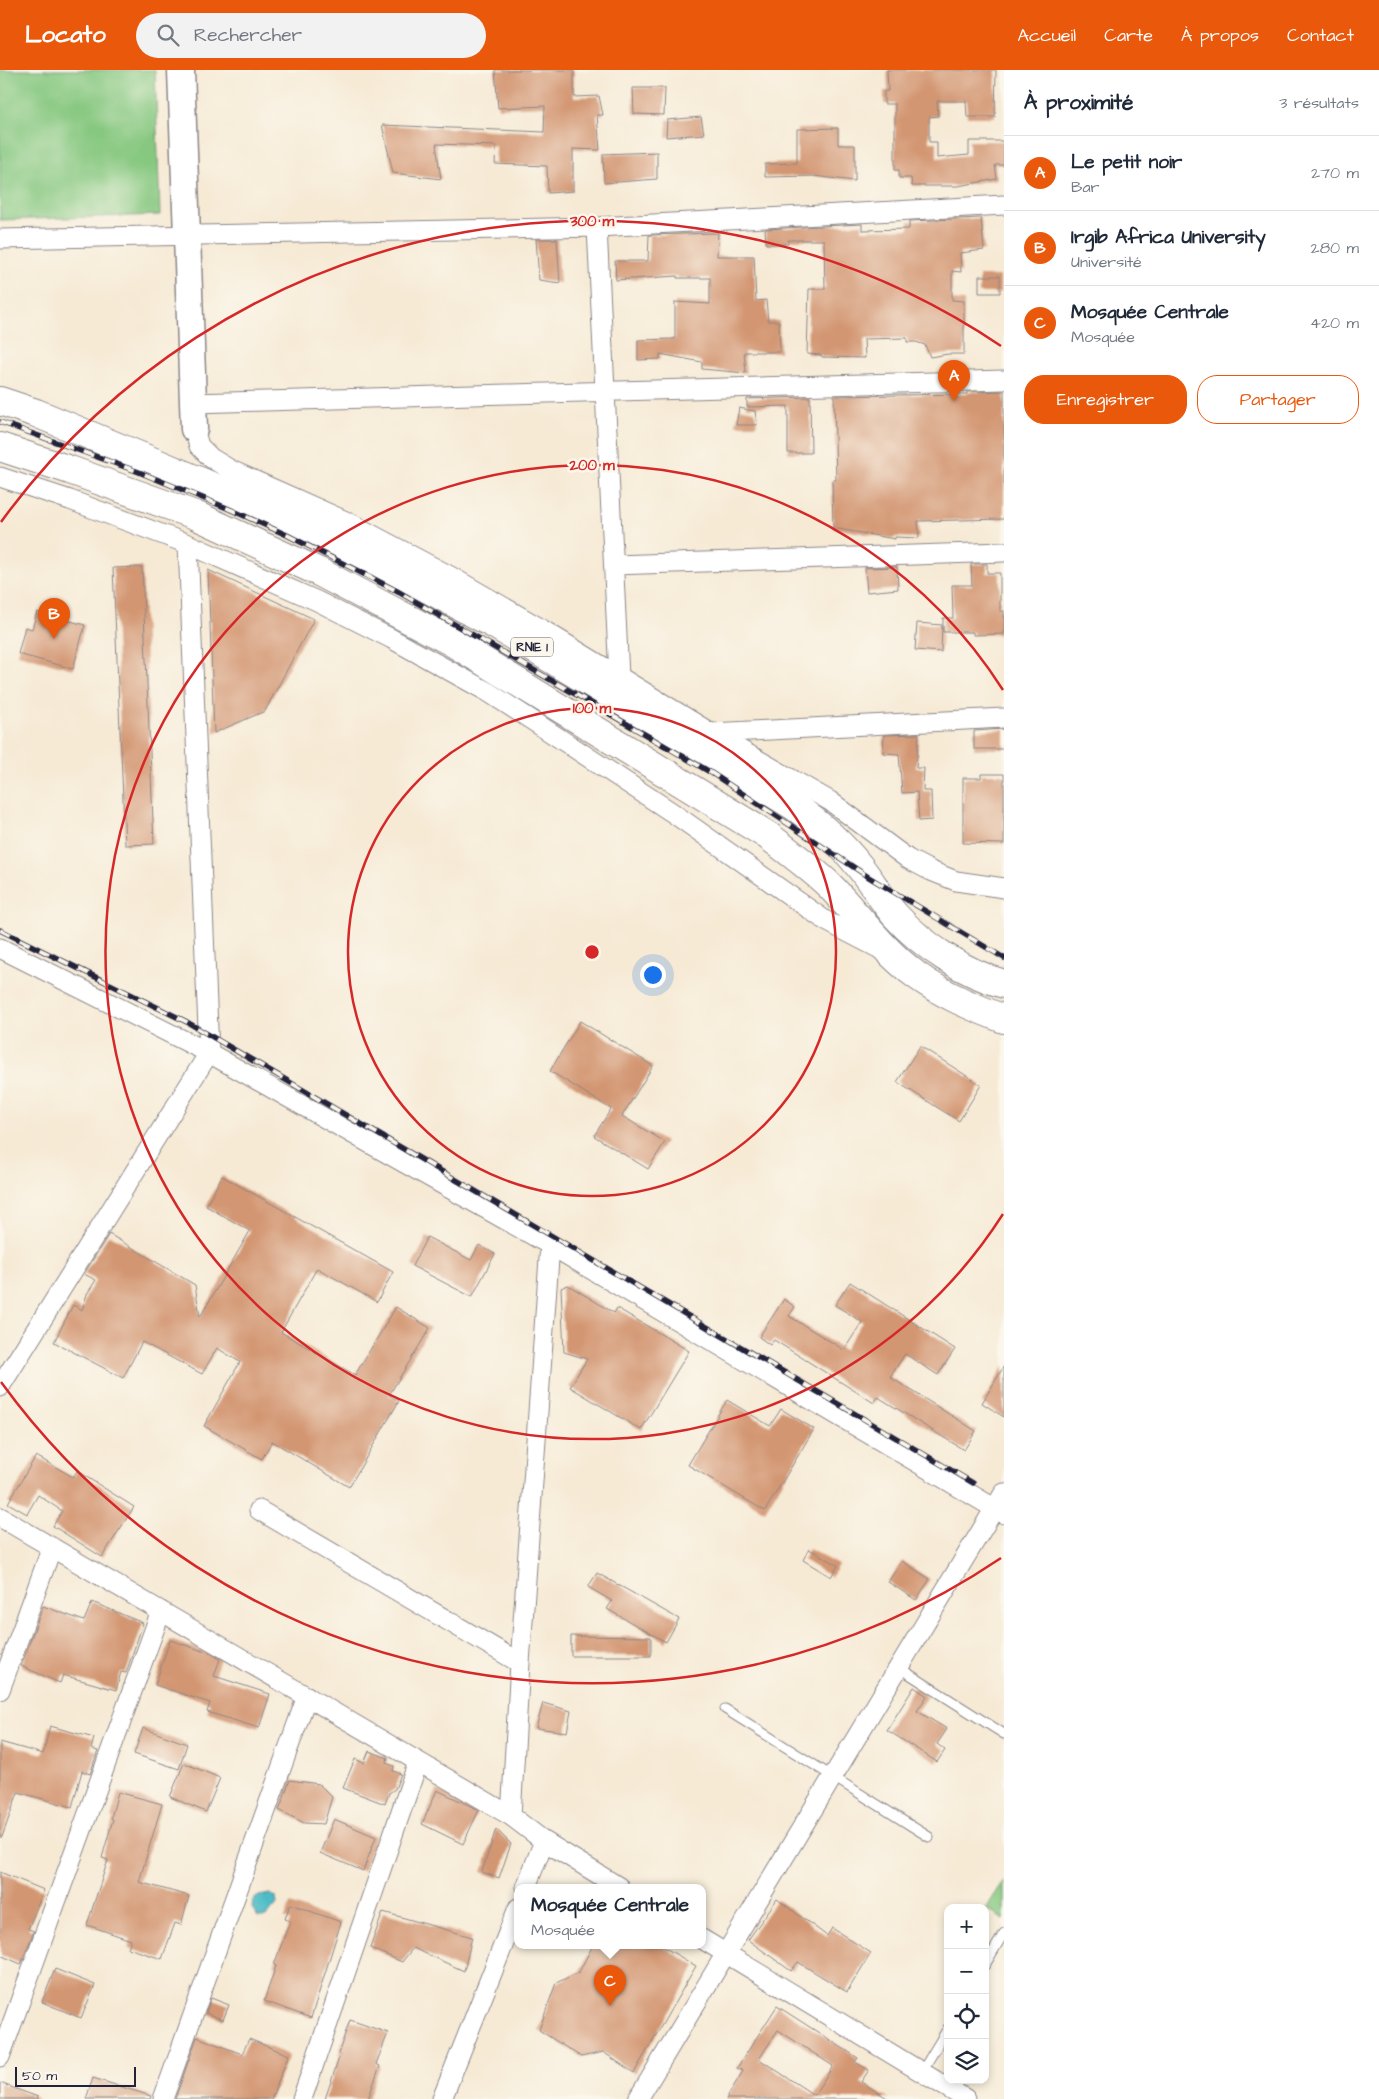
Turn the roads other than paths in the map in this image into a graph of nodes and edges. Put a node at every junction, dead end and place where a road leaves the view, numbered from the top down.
1 (181, 70) edge
2 (1004, 205) edge
3 (597, 227) junction
4 (187, 234) junction
5 (0, 239) edge
6 (1004, 380) edge
7 (605, 392) junction
8 (0, 401) edge
9 (193, 404) junction
10 (194, 429) joint
11 (0, 446) edge
12 (0, 477) edge
13 (188, 544) junction
14 (1004, 552) edge
15 (614, 565) junction
16 (619, 677) junction
17 (1004, 718) edge
18 (711, 733) junction
19 (689, 786) junction
20 (673, 813) junction
21 (1004, 888) edge
22 (0, 948) edge
23 (891, 954) junction
24 (1004, 984) edge
25 (1004, 1019) edge
26 (209, 1053) junction
27 (550, 1245) junction
28 (0, 1387) edge
29 (1001, 1505) edge
30 (259, 1510) dead end
31 (0, 1517) edge
32 (52, 1547) junction
33 (161, 1611) junction
34 (520, 1663) junction
35 (898, 1666) junction
36 (0, 1690) edge
37 (307, 1696) junction
38 (725, 1710) dead end
39 (1004, 1734) edge
40 (418, 1762) junction
41 (833, 1777) junction
42 (512, 1816) junction
43 (929, 1838) dead end
44 (544, 1841) junction
45 (527, 1884) edge
46 (614, 1884) edge
47 (514, 1918) edge
48 (1004, 1933) edge
49 (706, 1940) edge
50 (726, 1953) junction
51 (989, 1958) edge
52 (944, 2035) edge
53 (0, 2057) edge
54 (921, 2073) junction
55 (163, 2099) edge
56 (302, 2099) edge
57 (442, 2099) edge
58 (638, 2099) edge
59 (966, 2099) edge

1 - 4 street
2 - 3 street
3 - 4 street
3 - 7 street
4 - 5 street
4 - 9 street
6 - 7 street
7 - 9 street
7 - 15 street
8 - 24 highway, RNIE 1
9 - 10 street
10 - 16 street
11 - 19 highway, RNIE 1
12 - 13 street
13 - 20 street
13 - 26 street
14 - 15 street
15 - 16 street
16 - 18 street
17 - 18 street
18 - 21 street
19 - 20 street
19 - 23 highway, RNIE 1
20 - 23 street
22 - 26 street
23 - 25 highway, RNIE 1
26 - 27 street
26 - 28 street
27 - 29 street
27 - 34 street
29 - 35 street
30 - 34 street
31 - 32 street
32 - 33 street
32 - 36 street
33 - 37 street
33 - 53 street
34 - 42 street
35 - 39 lane
35 - 41 street
37 - 40 street
37 - 55 street
38 - 41 lane
40 - 42 street
40 - 56 street
41 - 43 lane
41 - 50 street
42 - 44 street
44 - 45 street
44 - 46 street
47 - 57 street
48 - 51 lane
49 - 50 street
50 - 54 street
50 - 58 street
52 - 54 lane
54 - 59 street

